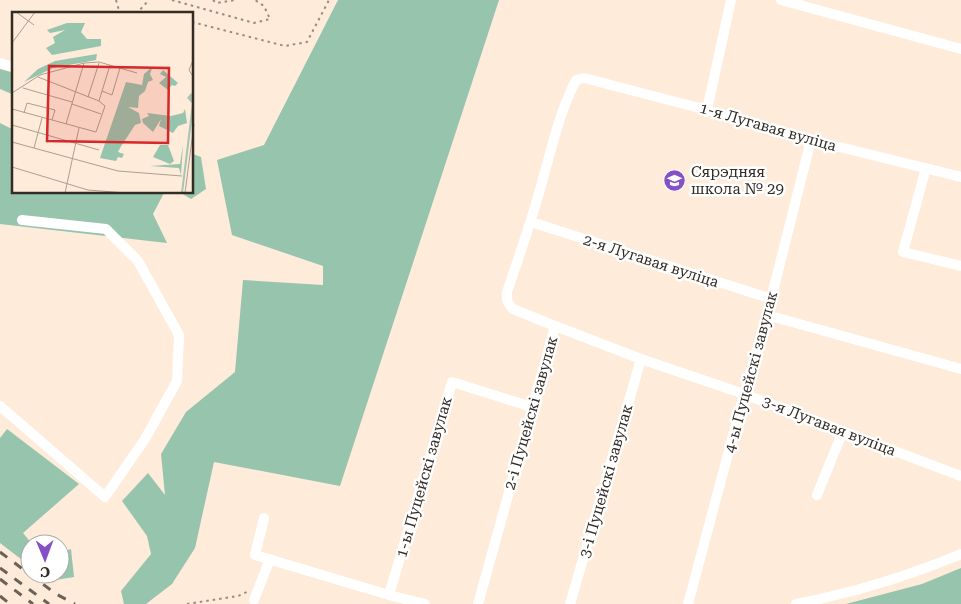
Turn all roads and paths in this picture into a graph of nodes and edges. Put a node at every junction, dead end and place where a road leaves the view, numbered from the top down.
1 (149, 0) edge
2 (172, 0) edge
3 (213, 0) edge
4 (236, 0) edge
5 (255, 0) edge
6 (329, 0) edge
7 (731, 0) edge
8 (781, 0) edge
9 (139, 12) edge
10 (194, 23) edge
11 (961, 49) edge
12 (576, 80) joint
13 (707, 110) junction
14 (811, 140) junction
15 (926, 168) junction
16 (961, 177) edge
17 (22, 220) dead end
18 (531, 222) junction
19 (961, 266) edge
20 (772, 299) junction
21 (768, 315) junction
22 (555, 326) junction
23 (641, 359) junction
24 (961, 369) edge
25 (744, 394) junction
26 (0, 406) edge
27 (532, 407) junction
28 (843, 432) junction
29 (961, 476) edge
30 (817, 495) dead end
31 (264, 518) dead end
32 (961, 554) edge
33 (270, 559) junction
34 (259, 588) junction
35 (389, 595) junction
36 (254, 600) dead end
37 (187, 604) edge
38 (425, 604) edge
39 (478, 604) edge
40 (570, 604) edge
41 (688, 604) edge
42 (796, 604) edge

1 - 9 path
2 - 5 path
3 - 4 path
6 - 10 path
7 - 13 street
8 - 11 street
12 - 13 street, 1-я Лугавая вуліца
12 - 18 street, 2-і Пуцейскі завулак
13 - 14 street, 1-я Лугавая вуліца
14 - 15 street, 1-я Лугавая вуліца
14 - 20 street, 4-ы Пуцейскі завулак
15 - 16 street, 1-я Лугавая вуліца
15 - 19 street
17 - 26 street
18 - 20 street, 2-я Лугавая вуліца
18 - 22 street, 2-і Пуцейскі завулак
20 - 21 street, 4-ы Пуцейскі завулак
21 - 24 street
21 - 25 street, 4-ы Пуцейскі завулак
22 - 23 street, 3-я Лугавая вуліца
22 - 27 street, 2-і Пуцейскі завулак
23 - 25 street, 3-я Лугавая вуліца
23 - 40 street, 3-і Пуцейскі завулак
25 - 28 street, 3-я Лугавая вуліца
25 - 41 street, 4-ы Пуцейскі завулак
27 - 35 street, 1-ы Пуцейскі завулак
27 - 39 street, 2-і Пуцейскі завулак
28 - 29 street, 3-я Лугавая вуліца
28 - 30 street
31 - 33 street
32 - 42 street
33 - 34 street
33 - 35 street
34 - 36 street
34 - 37 path
35 - 38 street

